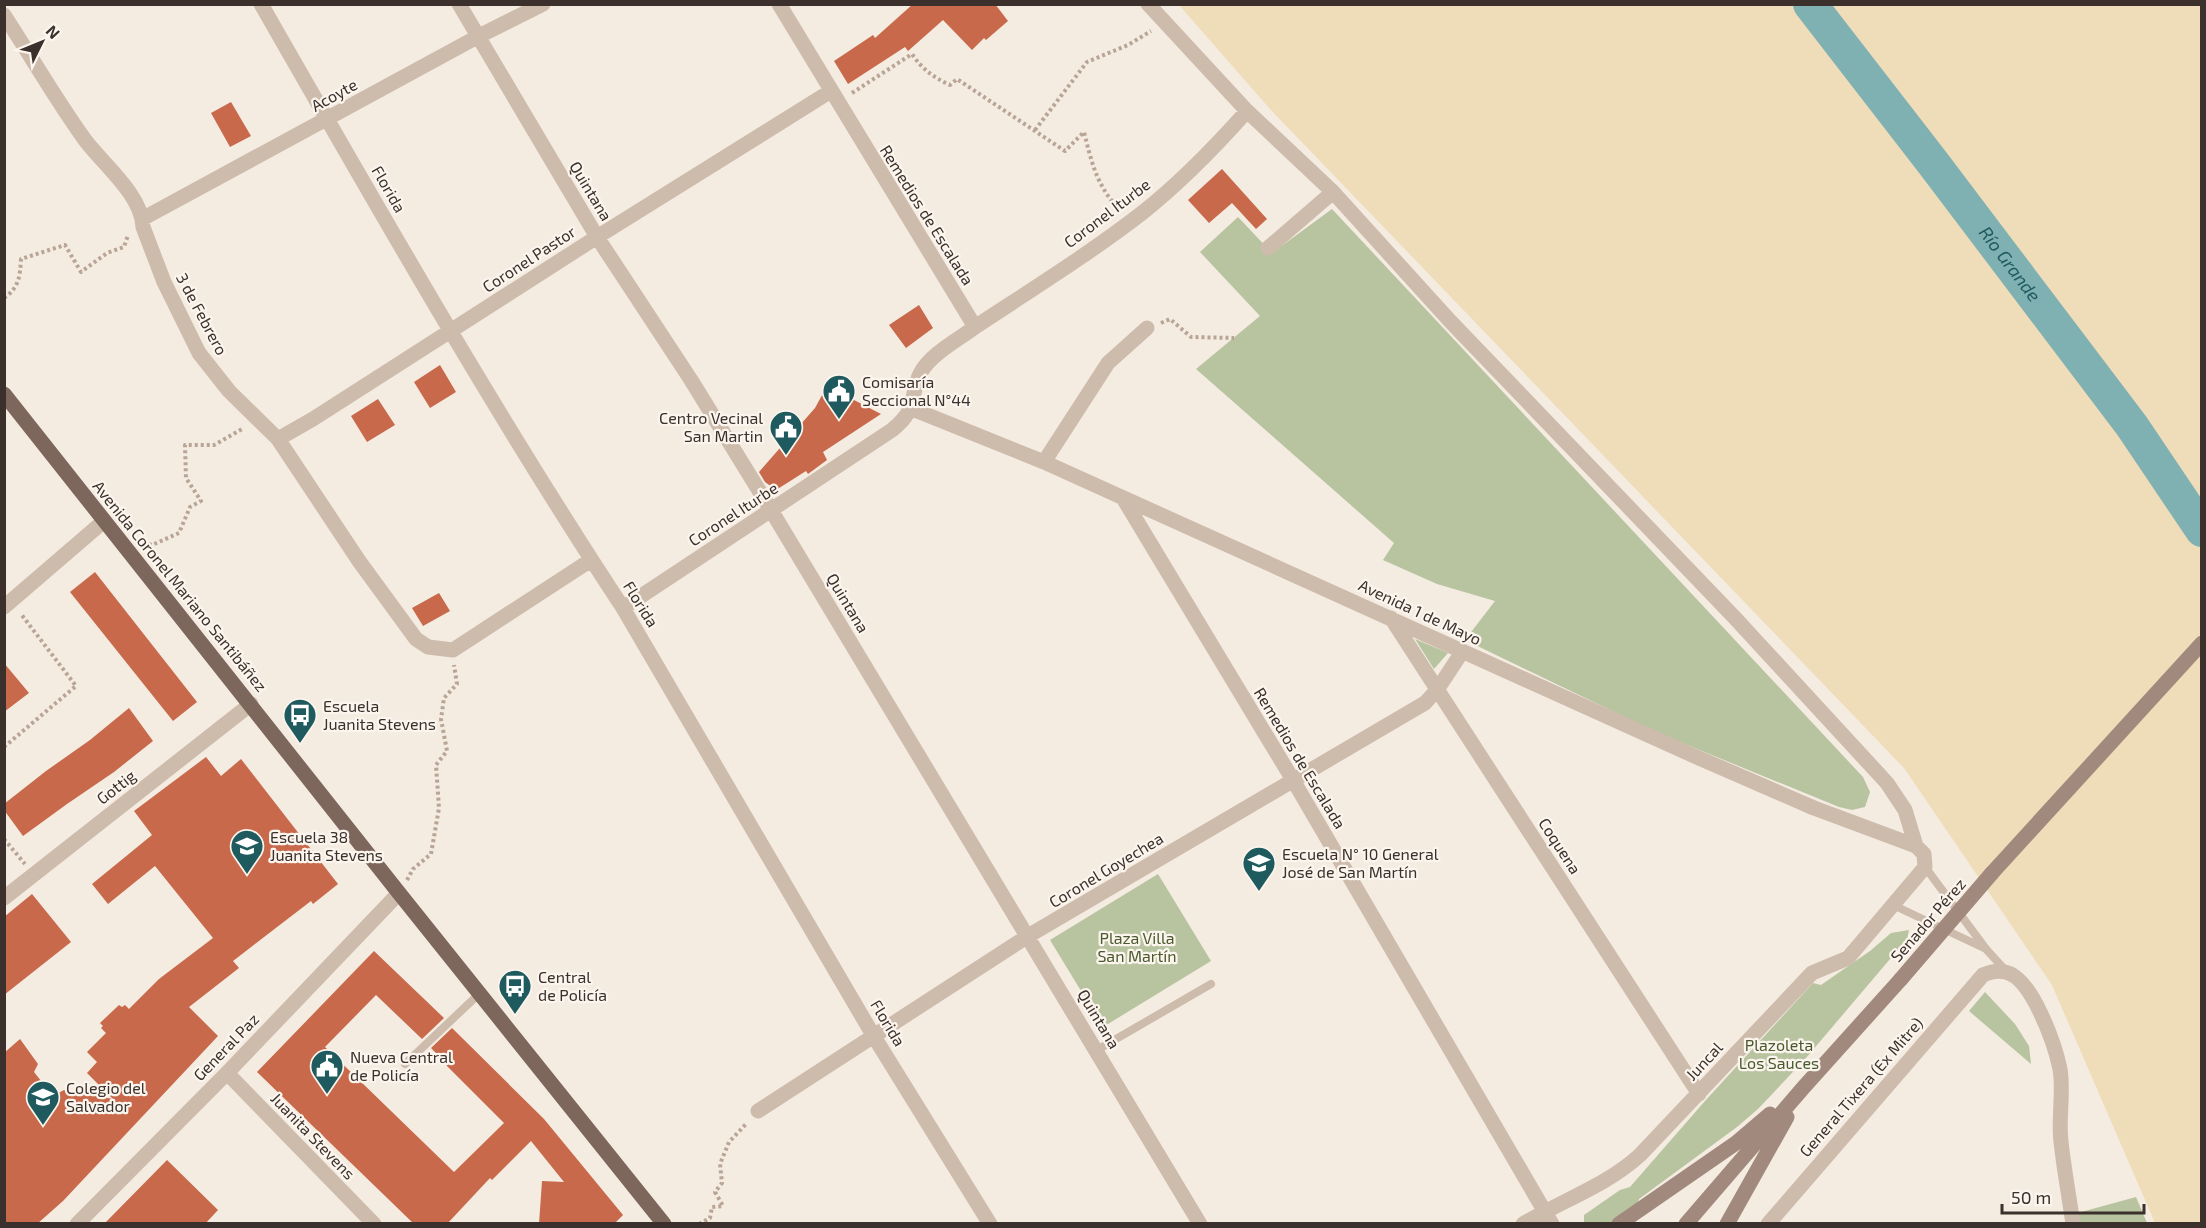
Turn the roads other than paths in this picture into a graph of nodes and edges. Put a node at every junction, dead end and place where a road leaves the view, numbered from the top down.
1 (261, 4) edge
2 (459, 4) edge
3 (543, 4) edge
4 (779, 4) edge
5 (1148, 4) edge
6 (4, 15) edge
7 (478, 36) junction
8 (831, 91) junction
9 (1247, 111) junction
10 (327, 120) junction
11 (1333, 192) junction
12 (137, 222) junction
13 (597, 237) junction
14 (1268, 248) dead end
15 (975, 327) junction
16 (1147, 328) road end
17 (451, 331) junction
18 (4, 394) edge
19 (910, 408) junction
20 (278, 439) junction
21 (1044, 462) junction
22 (1123, 498) junction
23 (771, 510) junction
24 (104, 521) junction
25 (591, 560) junction
26 (8, 604) edge
27 (623, 608) junction
28 (1391, 617) junction
29 (2202, 644) edge
30 (1462, 652) junction
31 (1437, 690) junction
32 (251, 704) junction
33 (1293, 780) junction
34 (1916, 846) junction
35 (1925, 867) junction
36 (399, 893) junction
37 (4, 898) edge
38 (1893, 905) junction
39 (1028, 936) junction
40 (1986, 949) junction
41 (2007, 972) junction
42 (1211, 984) dead end
43 (480, 993) junction
44 (873, 1035) junction
45 (1097, 1050) junction
46 (405, 1064) dead end
47 (227, 1073) junction
48 (1803, 1088) junction
49 (1699, 1094) junction
50 (758, 1111) road end
51 (1549, 1217) edge
52 (77, 1224) edge
53 (374, 1224) edge
54 (664, 1224) edge
55 (990, 1224) edge
56 (1200, 1224) edge
57 (1523, 1224) edge
58 (1619, 1224) edge
59 (1686, 1224) edge
60 (1727, 1224) edge
61 (1768, 1224) edge
62 (2073, 1224) edge

1 - 10 street, Florida
2 - 7 street, Quintana
3 - 7 street, Acoyte
4 - 8 street, Remedios de Escalada
5 - 9 street
6 - 12 street, 3 de Febrero
7 - 10 street, Acoyte
7 - 13 street, Quintana
8 - 13 street, Coronel Pastor
8 - 15 street, Remedios de Escalada
9 - 11 street
9 - 15 street, Coronel Iturbe
10 - 12 street, Acoyte
10 - 17 street, Florida
11 - 14 street
11 - 34 street
12 - 20 street, 3 de Febrero
13 - 17 street, Coronel Pastor
13 - 23 street, Quintana
15 - 19 street
16 - 21 street
17 - 20 street, Coronel Pastor
17 - 25 street, Florida
18 - 24 main road, Avenida Coronel Mariano Santibáñez
19 - 21 street, Avenida 1 de Mayo
19 - 23 street, Coronel Iturbe
20 - 25 street, 3 de Febrero
21 - 22 street, Avenida 1 de Mayo
22 - 28 street, Avenida 1 de Mayo
22 - 33 street, Remedios de Escalada
23 - 27 street, Coronel Iturbe
23 - 39 street, Quintana
24 - 26 street
24 - 32 main road, Avenida Coronel Mariano Santibáñez
25 - 27 street, Florida
27 - 44 street, Florida
28 - 30 street, Avenida 1 de Mayo
28 - 31 street, Coquena
29 - 48 main road, Senador Pérez, bridge
30 - 31 street, Coronel Goyechea
30 - 34 street, Avenida 1 de Mayo
31 - 33 street, Coronel Goyechea
31 - 49 street, Coquena
32 - 36 main road, Avenida Coronel Mariano Santibáñez
32 - 37 street, Gottig
33 - 39 street, Coronel Goyechea
33 - 51 street, Remedios de Escalada
34 - 35 street
35 - 38 street, Juncal
35 - 40 lane
36 - 43 main road, Avenida Coronel Mariano Santibáñez
36 - 47 street, General Paz
38 - 40 lane
38 - 49 street, Juncal
39 - 44 street, Coronel Goyechea
39 - 45 street, Quintana
40 - 41 lane
41 - 61 street, General Tixera (Ex Mitre)
41 - 62 street
42 - 45 lane
43 - 46 lane
43 - 54 main road, Avenida Coronel Mariano Santibáñez
44 - 50 street, Coronel Goyechea
44 - 55 street, Florida
45 - 56 street, Quintana
47 - 52 street, General Paz
47 - 53 street, Juanita Stevens
48 - 58 main road
48 - 59 main road, Senador Pérez
48 - 60 main road
49 - 51 street, Juncal
51 - 57 street, Juncal

